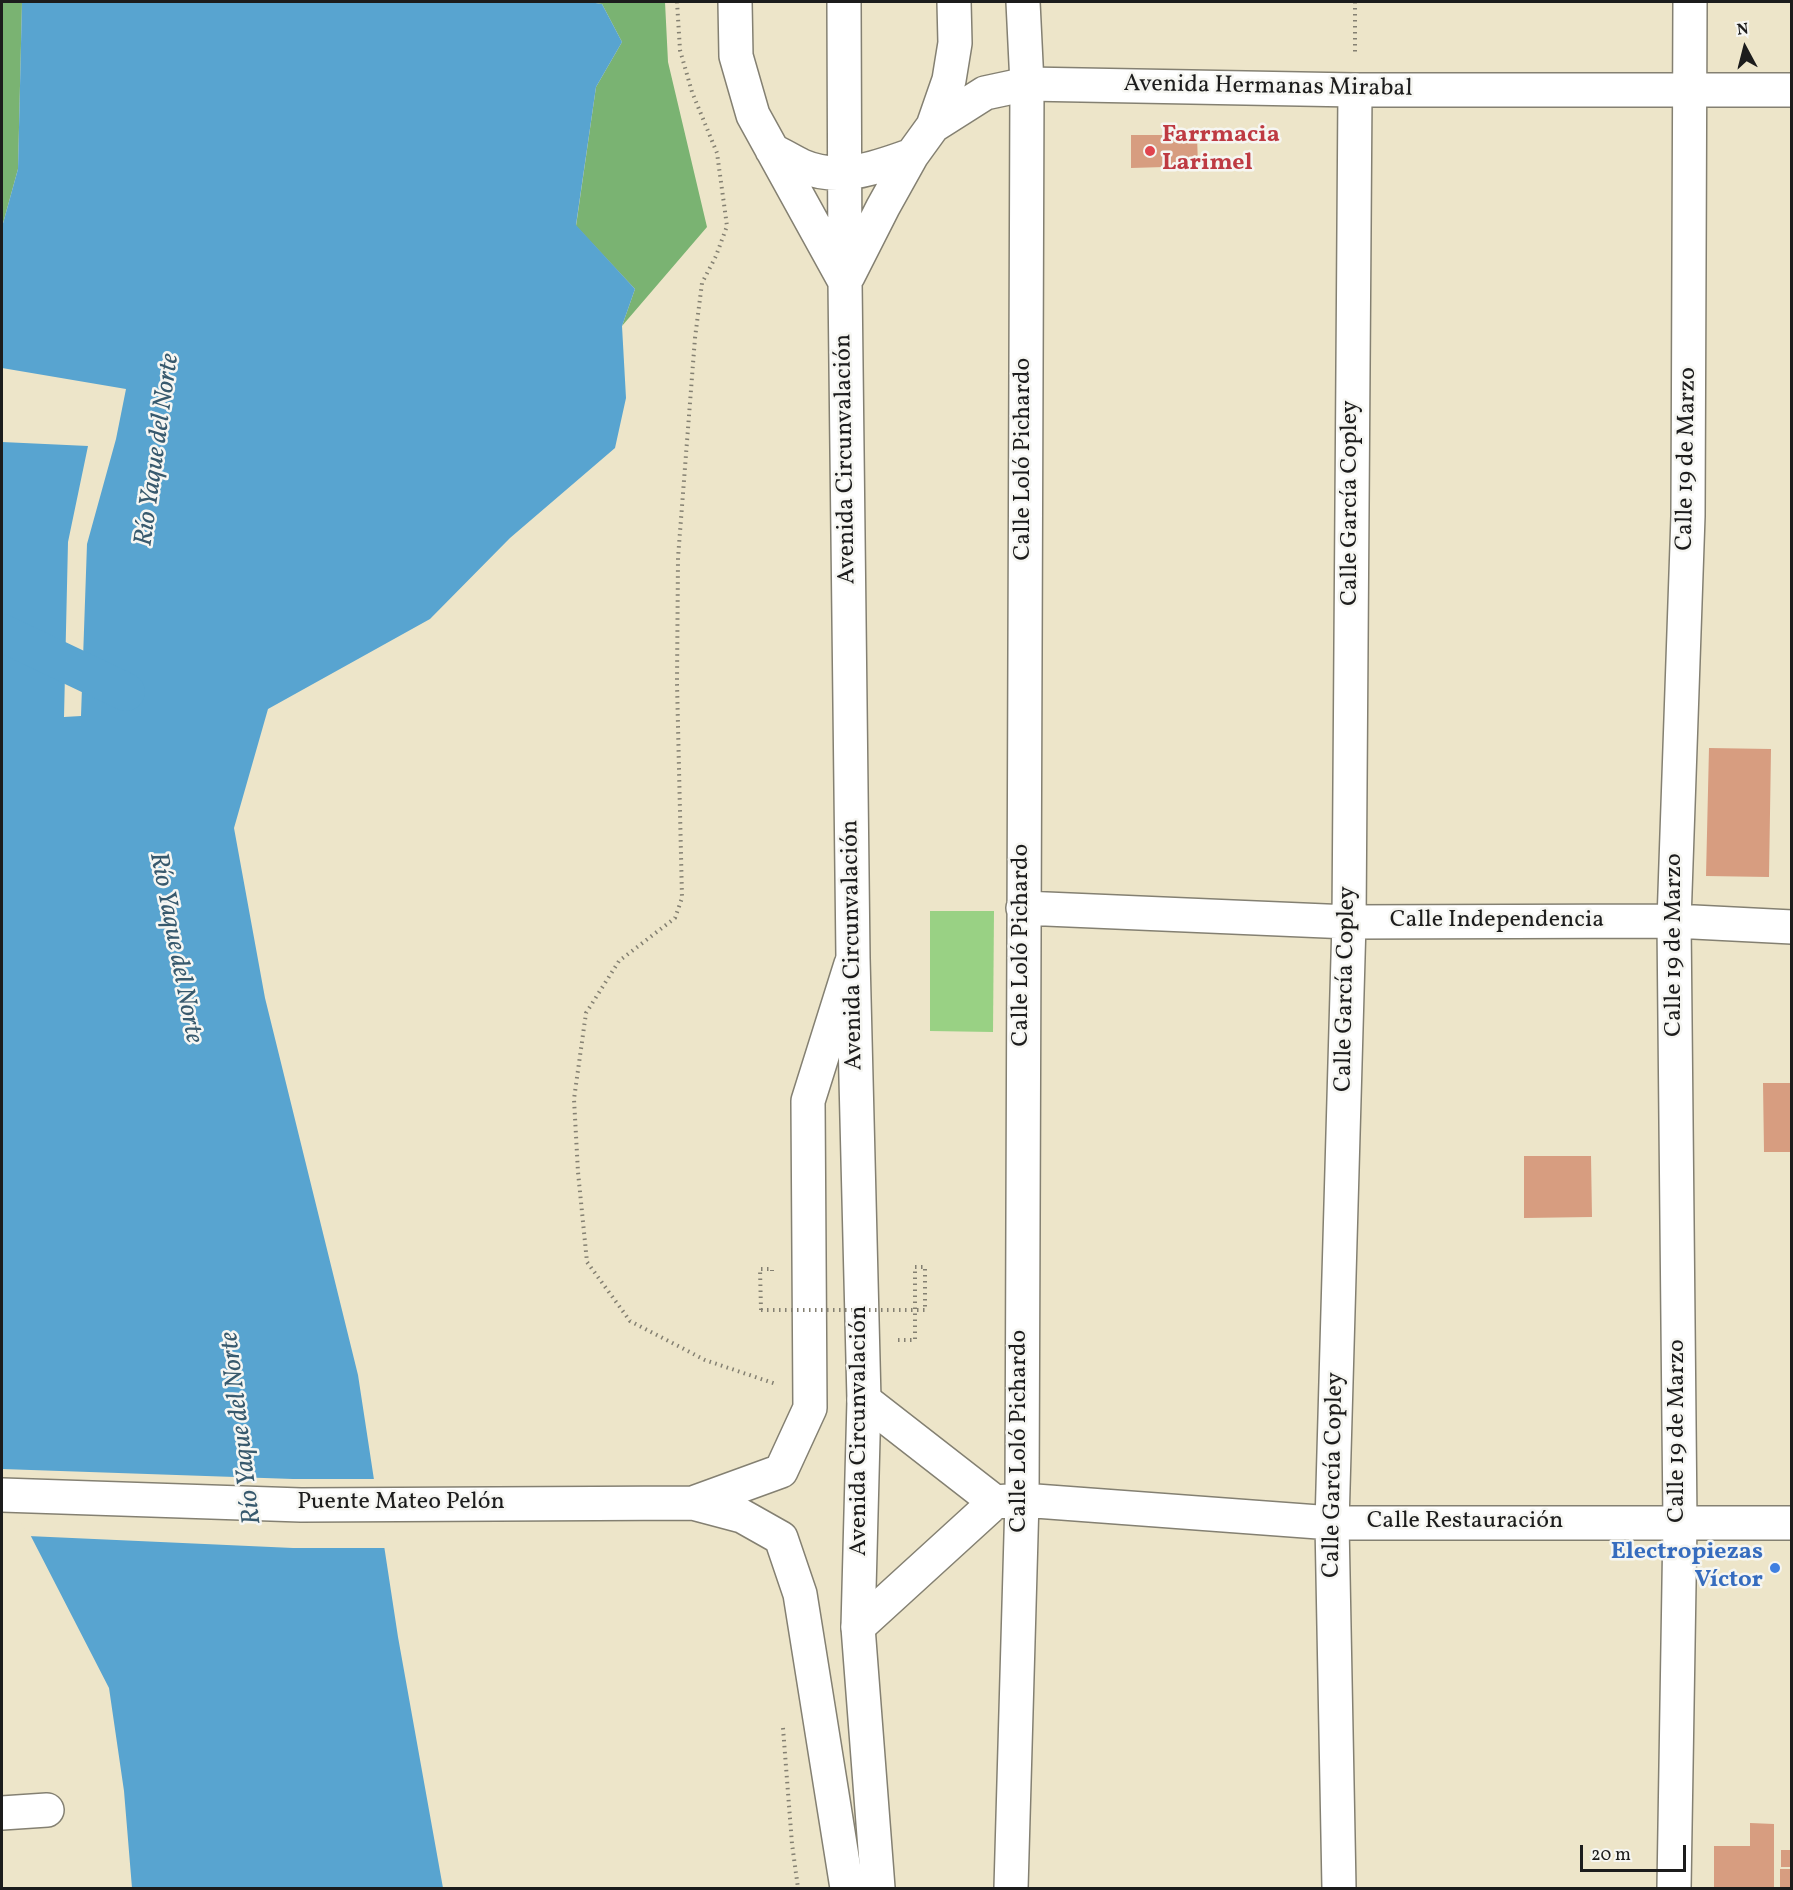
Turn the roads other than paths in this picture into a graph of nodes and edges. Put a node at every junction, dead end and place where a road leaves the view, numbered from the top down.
1 (735, 2) edge
2 (844, 2) edge
3 (954, 2) edge
4 (1023, 2) edge
5 (1690, 2) edge
6 (1027, 84) junction
7 (1355, 90) junction
8 (1691, 90) junction
9 (1791, 90) edge
10 (933, 126) junction
11 (772, 150) junction
12 (912, 155) junction
13 (844, 174) junction
14 (845, 281) junction
15 (1023, 908) junction
16 (1674, 921) junction
17 (1349, 922) junction
18 (1791, 927) edge
19 (853, 958) junction
20 (864, 1400) junction
21 (2, 1495) edge
22 (1008, 1501) junction
23 (693, 1503) junction
24 (1332, 1523) junction
25 (1680, 1523) junction
26 (1791, 1523) edge
27 (858, 1627) junction
28 (47, 1810) dead end
29 (2, 1813) edge
30 (847, 1888) edge
31 (878, 1888) edge
32 (1011, 1888) edge
33 (1339, 1888) edge
34 (1674, 1888) edge

1 - 11 street
2 - 13 street, Avenida Circunvalación
3 - 10 street
4 - 6 street, Calle Loló Pichardo
5 - 8 street, Calle 19 de Marzo
6 - 7 street, Avenida Hermanas Mirabal
6 - 10 street, Avenida Hermanas Mirabal
6 - 15 street, Calle Loló Pichardo
7 - 8 street, Avenida Hermanas Mirabal
7 - 17 street, Calle García Copley
8 - 9 street, Avenida Hermanas Mirabal
8 - 16 street, Calle 19 de Marzo
10 - 12 street, Avenida Hermanas Mirabal
11 - 13 street
11 - 14 street
12 - 13 street
12 - 14 street, Avenida Hermanas Mirabal
13 - 14 street, Avenida Circunvalación
14 - 19 street, Avenida Circunvalación
15 - 17 street, Calle Independencia
15 - 22 street, Calle Loló Pichardo
16 - 17 street, Calle Independencia
16 - 18 street, Calle Independencia
16 - 25 street, Calle 19 de Marzo
17 - 24 street, Calle García Copley
19 - 20 street, Avenida Circunvalación
19 - 23 street
20 - 22 street
20 - 27 street, Avenida Circunvalación
21 - 23 street, Puente Mateo Pelón
22 - 24 street, Calle Restauración
22 - 27 street
22 - 32 street, Calle Loló Pichardo
23 - 30 street
24 - 25 street, Calle Restauración
24 - 33 street, Calle García Copley
25 - 26 street, Calle Restauración
25 - 34 street, Calle 19 de Marzo
27 - 31 street, Avenida Circunvalación
28 - 29 street

